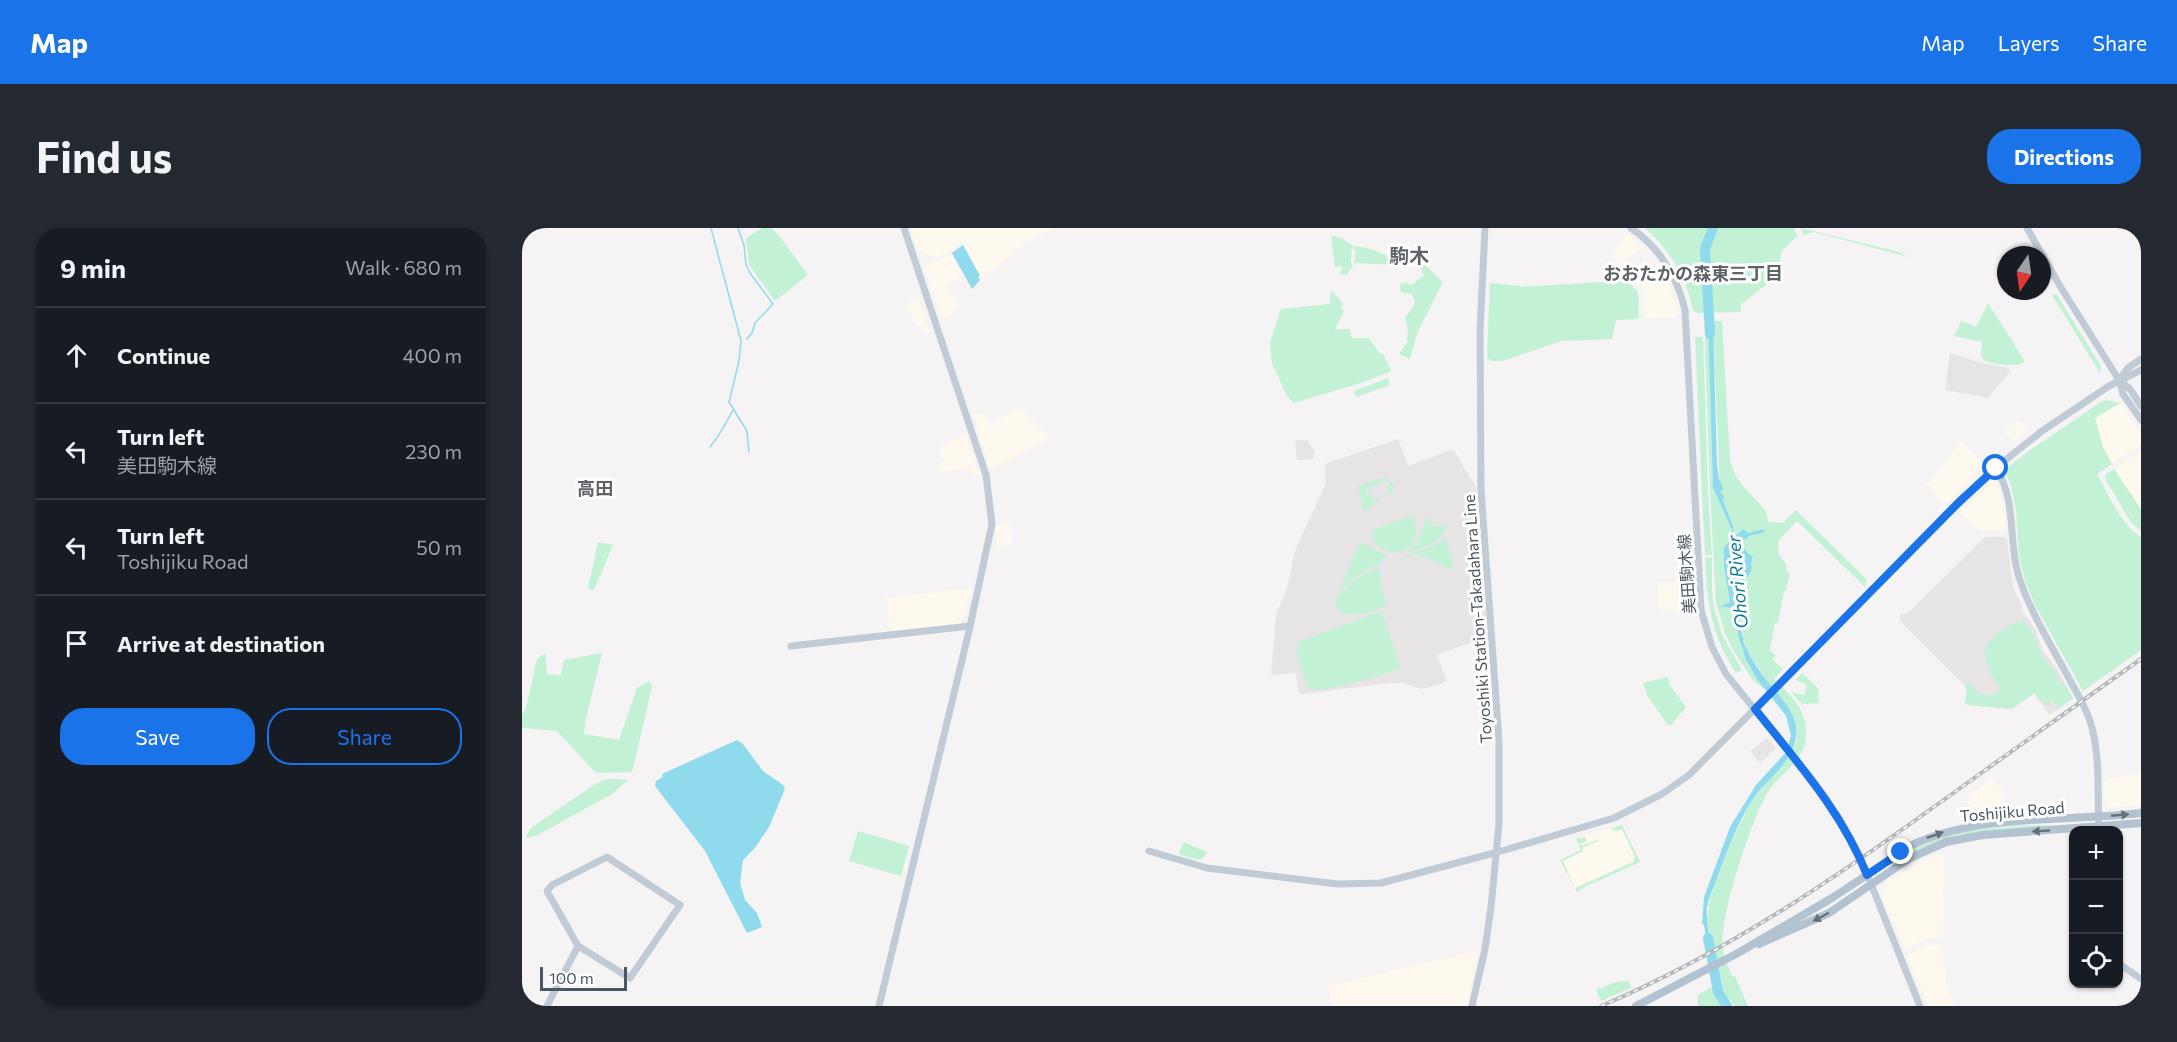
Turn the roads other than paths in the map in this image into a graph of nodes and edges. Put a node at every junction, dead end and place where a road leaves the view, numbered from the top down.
1 (904, 228) edge
2 (1485, 228) edge
3 (1631, 228) edge
4 (2027, 228) edge
5 (2141, 359) edge
6 (2141, 370) edge
7 (2119, 380) junction
8 (2141, 406) edge
9 (2141, 420) edge
10 (1996, 468) junction
11 (970, 626) junction
12 (791, 646) dead end
13 (1755, 709) junction
14 (2141, 813) edge
15 (2098, 817) junction
16 (2141, 823) edge
17 (2098, 826) edge
18 (2120, 826) edge
19 (2069, 831) edge
20 (1149, 851) dead end
21 (1498, 852) junction
22 (1867, 875) junction
23 (1870, 885) junction
24 (578, 946) junction
25 (1738, 953) junction
26 (2123, 966) edge
27 (2141, 979) edge
28 (547, 1006) edge
29 (879, 1006) edge
30 (1472, 1006) edge
31 (1636, 1006) edge
32 (1920, 1006) edge

1 - 11 street
2 - 21 street, Toyoshiki Station-Takadahara Line
3 - 13 street, 美田駒木線
4 - 7 street
5 - 7 street
6 - 7 street
7 - 8 street
7 - 9 street
7 - 10 street
10 - 13 street
10 - 15 street
11 - 12 street
11 - 29 street
13 - 21 street
13 - 22 street, 美田駒木線
15 -> 14 main road, Toshijiku Road
15 - 17 street
22 -> 15 main road, Toshijiku Road
16 - 18 main road, Toshijiku Road
19 -> 23 main road, Toshijiku Road
20 - 21 street
21 - 30 street, Toyoshiki Station-Takadahara Line
22 - 23 street, 美田駒木線
22 - 25 main road, Toshijiku Road
23 -> 25 main road, Toshijiku Road
23 - 32 street, 美田駒木線
24 - 24 street
24 - 28 street
25 - 31 main road, Toshijiku Road
26 - 27 street

